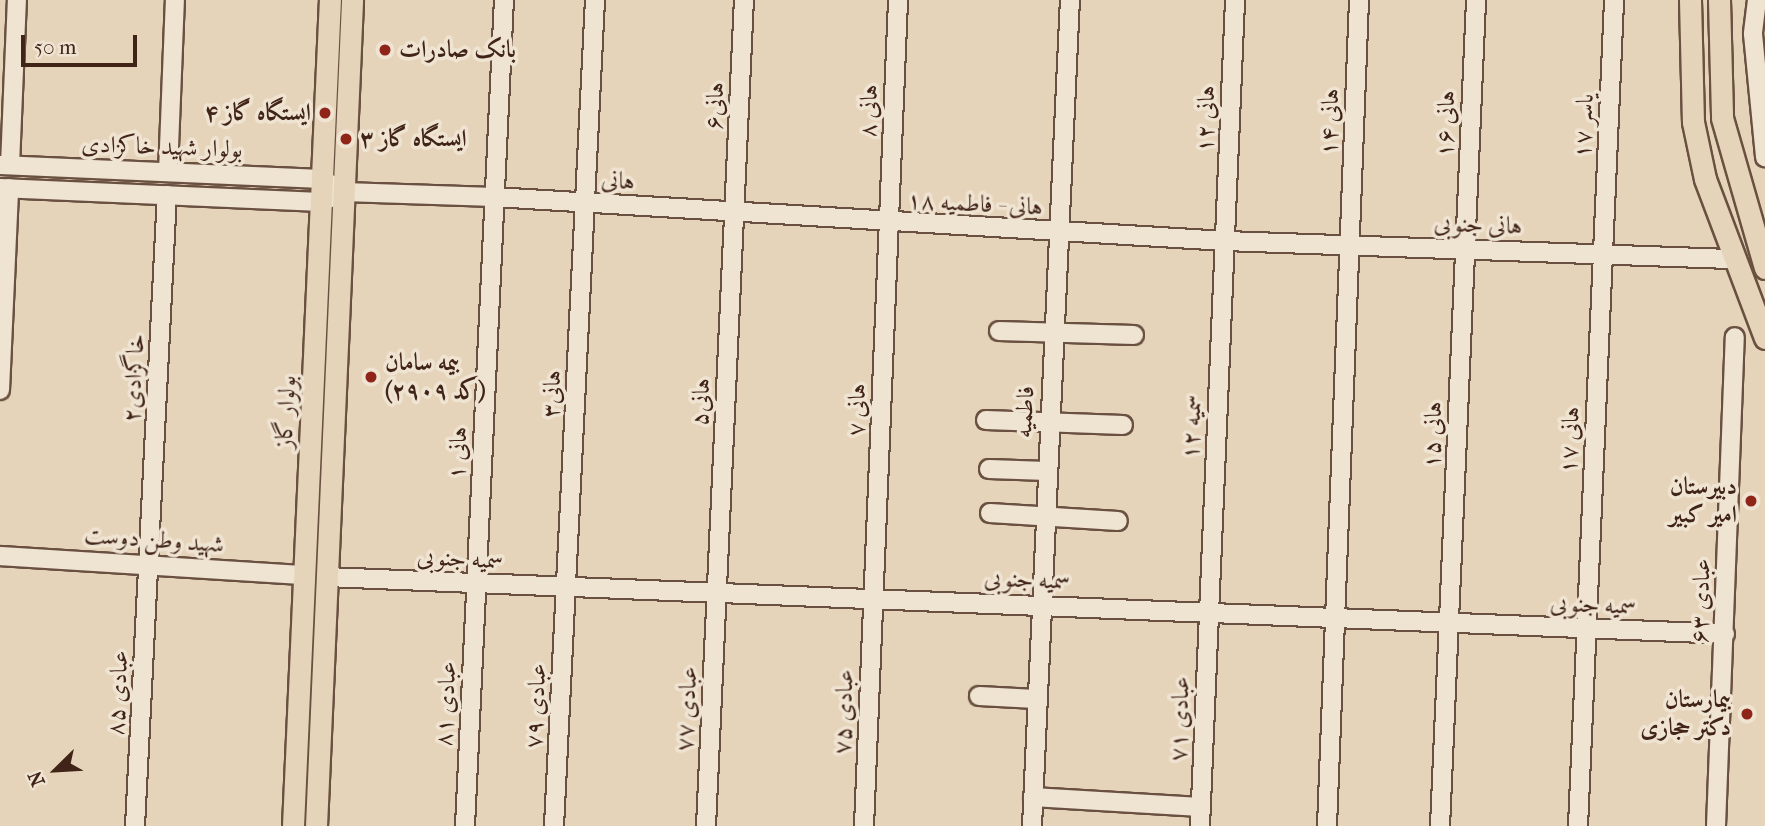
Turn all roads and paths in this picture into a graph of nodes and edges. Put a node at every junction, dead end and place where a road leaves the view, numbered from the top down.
1 (17, 0) edge
2 (176, 0) edge
3 (330, 0) edge
4 (352, 0) edge
5 (504, 0) edge
6 (595, 0) edge
7 (744, 0) edge
8 (898, 0) edge
9 (1070, 0) edge
10 (1235, 0) edge
11 (1359, 0) edge
12 (1476, 0) edge
13 (1614, 0) edge
14 (1690, 0) edge
15 (1719, 0) edge
16 (1757, 0) edge
17 (1765, 157) edge
18 (5, 165) edge
19 (168, 172) junction
20 (322, 179) junction
21 (5, 188) edge
22 (344, 192) junction
23 (167, 195) junction
24 (494, 197) junction
25 (321, 202) junction
26 (585, 203) junction
27 (734, 213) junction
28 (889, 224) junction
29 (1058, 232) junction
30 (1225, 241) junction
31 (1349, 245) junction
32 (1465, 249) junction
33 (1603, 254) junction
34 (1730, 259) junction
35 (1765, 268) edge
36 (999, 331) dead end
37 (1054, 333) junction
38 (1134, 335) dead end
39 (1735, 337) dead end
40 (1765, 338) edge
41 (0, 390) edge
42 (986, 420) dead end
43 (1049, 422) junction
44 (1123, 425) dead end
45 (989, 469) dead end
46 (1047, 471) junction
47 (990, 513) dead end
48 (1045, 516) junction
49 (1118, 521) dead end
50 (0, 556) edge
51 (150, 563) junction
52 (304, 575) junction
53 (327, 577) junction
54 (476, 584) junction
55 (567, 588) junction
56 (717, 593) junction
57 (874, 599) junction
58 (1040, 604) junction
59 (1209, 615) junction
60 (1335, 620) junction
61 (1449, 624) junction
62 (1587, 629) junction
63 (1724, 634) junction
64 (979, 696) dead end
65 (1036, 699) junction
66 (1032, 797) junction
67 (1200, 807) junction
68 (135, 826) edge
69 (293, 826) edge
70 (316, 826) edge
71 (465, 826) edge
72 (554, 826) edge
73 (706, 826) edge
74 (864, 826) edge
75 (1032, 826) edge
76 (1200, 826) edge
77 (1327, 826) edge
78 (1440, 826) edge
79 (1578, 826) edge
80 (1716, 826) edge

1 - 18 street
2 - 19 street
3 - 20 main road, بولوار گاز
4 - 22 main road, بولوار گاز
5 - 24 street, هانی ۱
6 - 26 street, هانی۳
7 - 27 street, هانی۶
8 - 28 street, هانی ۸
9 - 29 street, فاطمیه
10 - 30 street, هانی ۱۲
11 - 31 street, هانی ۱۴
12 - 32 street, هانی ۱۶
13 - 33 street, یاسر ۱۷
14 - 34 main road
15 - 35 main road
16 - 17 street
18 - 19 street, بولوار شهید خاکزادی
19 - 20 street, بولوار شهید خاکزادی
20 - 22 street
20 - 25 main road, بولوار گاز
21 - 23 street
21 - 41 street
22 - 24 street, هانی
22 - 25 street
22 - 53 main road, بولوار گاز
23 - 25 street
23 - 51 street, خاگزادی۲
24 - 26 street, هانی
24 - 54 street, هانی ۱
25 - 52 main road, بولوار گاز
26 - 27 street, هانی
26 - 55 street, هانی۳
27 - 28 street, هانی
27 - 56 street, هانی۵
28 - 29 street, هانی - فاطمیه ۱۸
28 - 57 street, هانی ۷
29 - 30 street, هانی - فاطمیه ۱۸
29 - 37 street, فاطمیه
30 - 31 street, هانی جنوبی
30 - 59 street, سمیه ۱۲
31 - 32 street, هانی جنوبی
31 - 60 street, هانی ۱۴
32 - 33 street, هانی جنوبی
32 - 61 street, هانی ۱۵
33 - 34 street, هانی جنوبی
33 - 62 street, هانی ۱۷
34 - 40 main road
36 - 37 street
37 - 38 street
37 - 43 street, فاطمیه
39 - 63 street, عبادی ۶۳
42 - 43 street
43 - 44 street
43 - 46 street, فاطمیه
45 - 46 street
46 - 48 street, فاطمیه
47 - 48 street
48 - 49 street
48 - 58 street, فاطمیه
50 - 51 street, شهید وطن دوست
51 - 52 street, شهید وطن دوست
51 - 68 street, عبادی ۸۵
52 - 69 main road, بولوار گاز
53 - 54 street, سمیه جنوبی
53 - 70 main road, بولوار گاز
54 - 55 street, سمیه جنوبی
54 - 71 street, عبادی ۸۱
55 - 56 street, سمیه جنوبی
55 - 72 street, عبادی ۷۹
56 - 57 street, سمیه جنوبی
56 - 73 street, عبادی ۷۷
57 - 58 street, سمیه جنوبی
57 - 74 street, عبادی ۷۵
58 - 59 street, سمیه جنوبی
58 - 65 street, فاطمیه
59 - 60 street, سمیه جنوبی
59 - 67 street, عبادی ۷۱
60 - 61 street, سمیه جنوبی
60 - 77 street, هانی ۱۴
61 - 62 street, سمیه جنوبی
61 - 78 street, هانی ۱۵
62 - 63 street, سمیه جنوبی
62 - 79 street, هانی ۱۷
63 - 80 street, عبادی ۶۳
64 - 65 street
65 - 66 street, فاطمیه
66 - 67 street
66 - 75 street, فاطمیه
67 - 76 street, عبادی ۷۱

